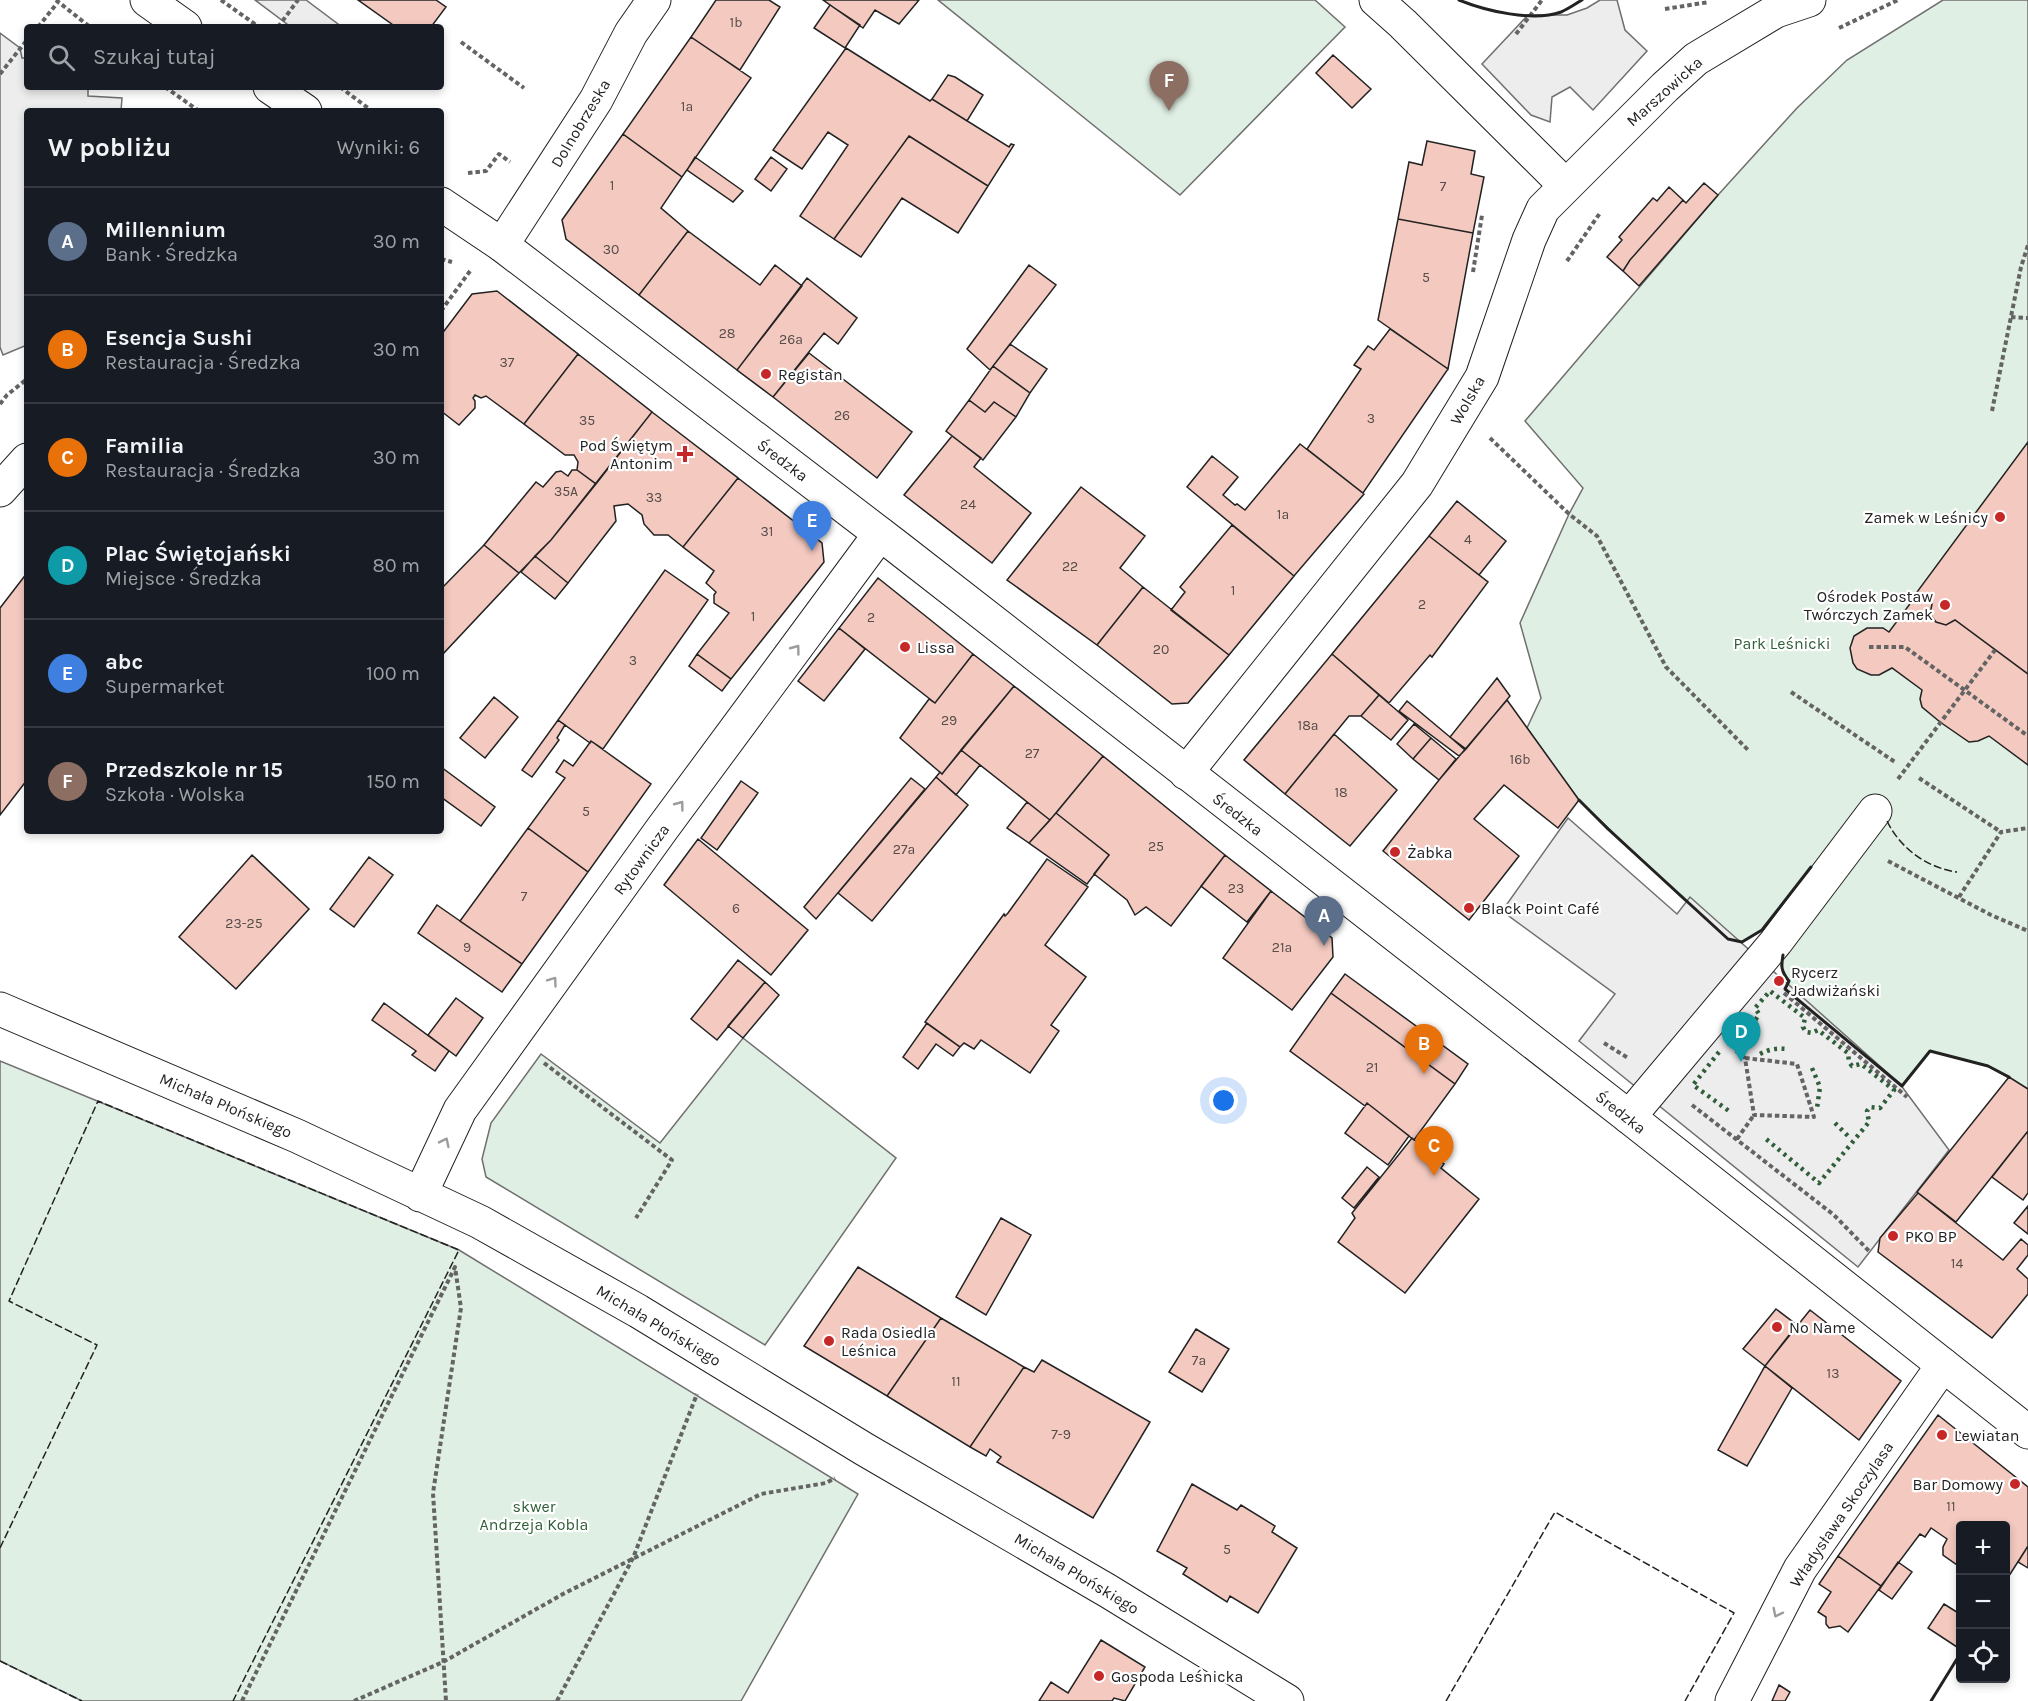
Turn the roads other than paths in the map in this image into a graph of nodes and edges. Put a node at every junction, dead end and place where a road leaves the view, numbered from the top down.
1 (147, 0) edge
2 (654, 0) edge
3 (1376, 0) edge
4 (1809, 0) edge
5 (181, 24) edge
6 (274, 90) edge
7 (301, 108) edge
8 (1565, 186) junction
9 (444, 206) edge
10 (502, 245) junction
11 (24, 463) edge
12 (0, 490) edge
13 (880, 534) junction
14 (1186, 774) junction
15 (1875, 812) road end
16 (0, 1009) edge
17 (1629, 1117) junction
18 (420, 1195) junction
19 (1943, 1365) junction
20 (2028, 1432) edge
21 (1287, 1701) edge
22 (1732, 1701) edge

1 - 5 street
2 - 10 street, Dolnobrzeska
3 - 8 street
4 - 8 street, Marszowicka
6 - 7 street
8 - 14 street, Wolska
9 - 10 street, Średzka
10 - 13 street, Średzka
11 - 12 street
13 - 14 street, Średzka
18 -> 13 street, Rytownicza
14 - 17 street, Średzka
15 - 17 street
16 - 18 street, Michała Płońskiego
17 - 19 street, Średzka
18 - 21 street, Michała Płońskiego
19 - 20 street, Średzka
19 -> 22 street, Władysława Skoczylasa

